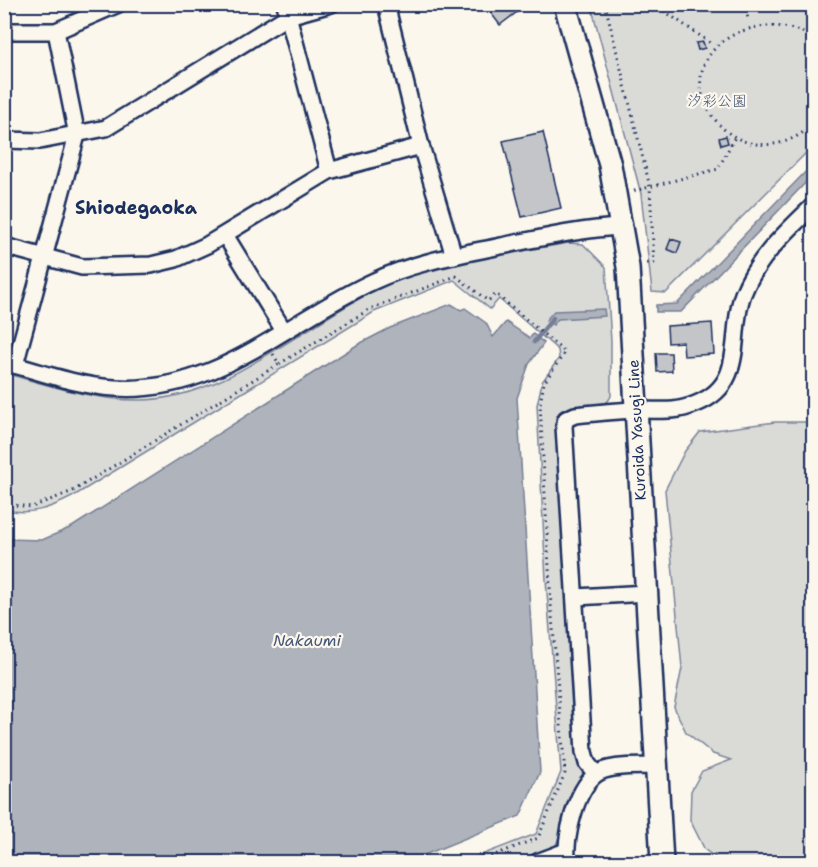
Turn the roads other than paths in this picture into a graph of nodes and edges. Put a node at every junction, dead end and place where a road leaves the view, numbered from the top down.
1 (118, 4) edge
2 (331, 4) edge
3 (386, 4) edge
4 (565, 4) edge
5 (286, 10) edge
6 (4, 31) edge
7 (56, 31) junction
8 (77, 135) junction
9 (4, 140) edge
10 (421, 146) junction
11 (328, 171) junction
12 (813, 205) edge
13 (622, 227) junction
14 (225, 236) junction
15 (4, 246) edge
16 (454, 256) junction
17 (44, 257) junction
18 (284, 331) junction
19 (10, 363) edge
20 (635, 410) junction
21 (648, 593) junction
22 (576, 597) junction
23 (656, 766) junction
24 (596, 774) junction
25 (566, 857) edge
26 (537, 862) edge
27 (662, 862) edge

1 - 7 street
2 - 5 street
3 - 10 street
4 - 13 main road, Kuroida Yasugi Line
5 - 8 street
5 - 11 street
6 - 7 street
7 - 8 street
8 - 9 street
8 - 17 street
10 - 11 street
10 - 16 street
11 - 14 street
12 - 20 street
13 - 16 street
13 - 20 main road, Kuroida Yasugi Line
14 - 17 street
14 - 18 street
15 - 17 street
16 - 18 street
17 - 19 street
18 - 19 street
20 - 21 main road, Kuroida Yasugi Line
20 - 22 street
21 - 22 street
21 - 23 main road, Kuroida Yasugi Line
22 - 24 street
23 - 24 street
23 - 27 main road, Kuroida Yasugi Line
24 - 25 street
25 - 26 street

